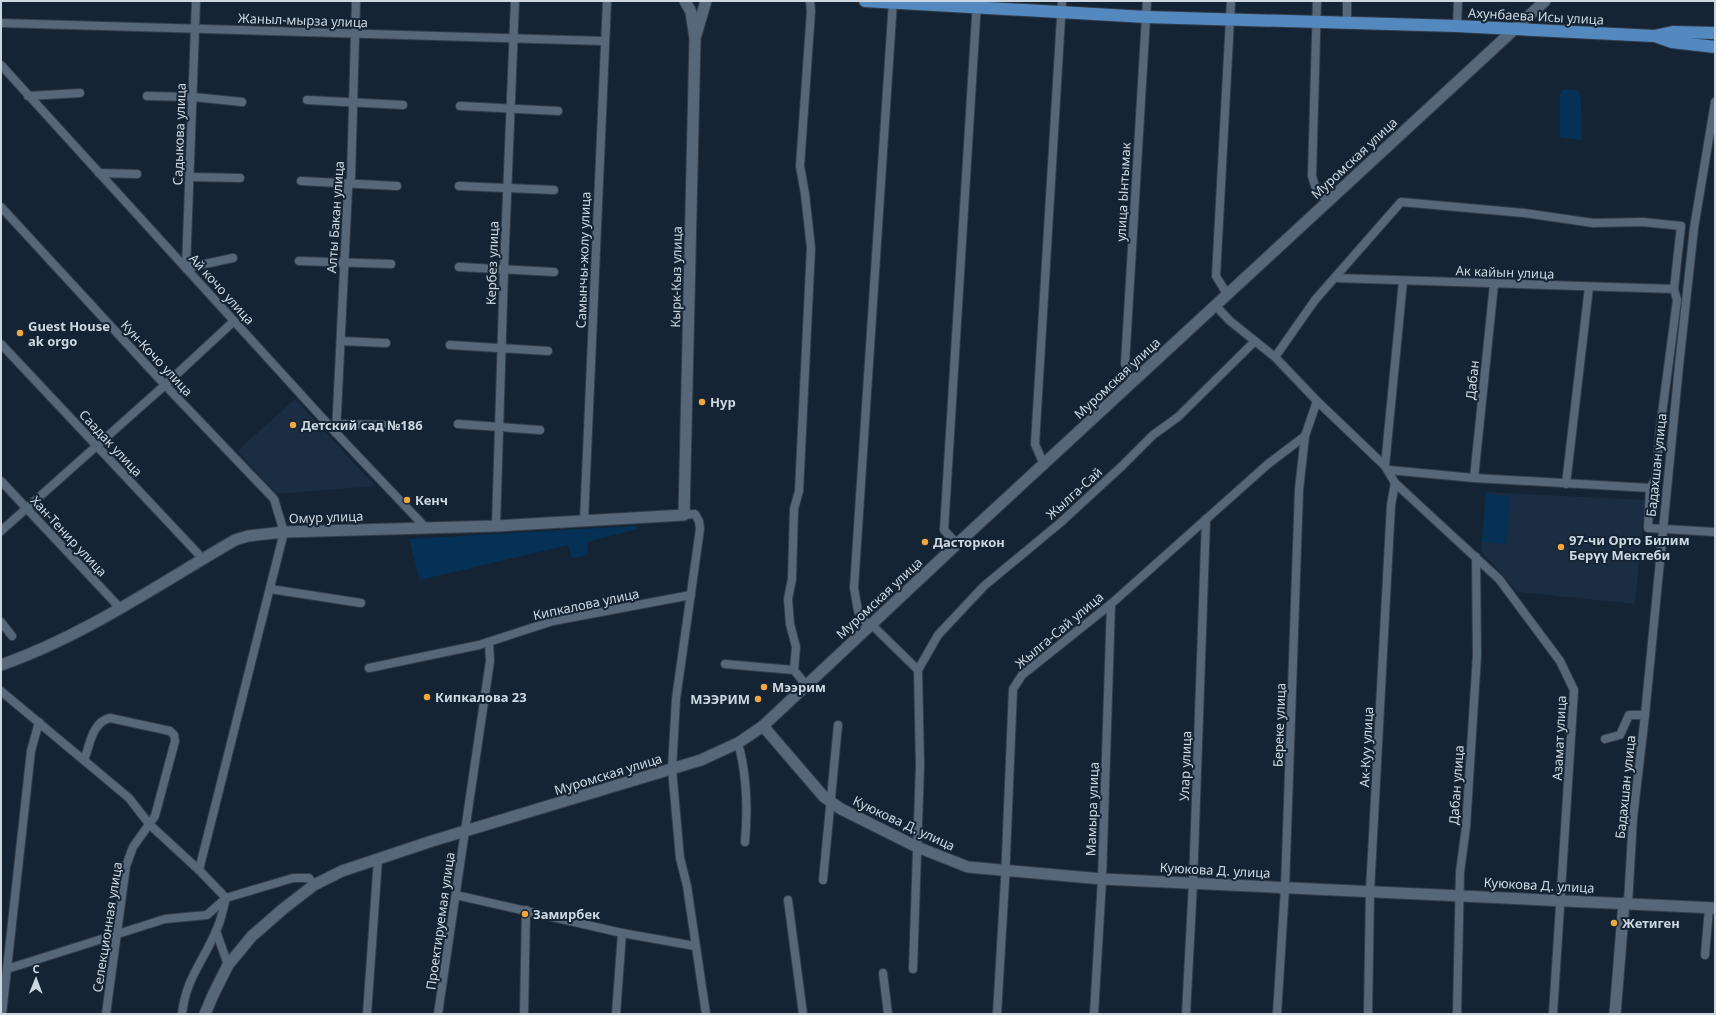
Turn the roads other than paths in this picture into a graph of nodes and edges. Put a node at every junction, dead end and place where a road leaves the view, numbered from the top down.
1 (196, 1) edge
2 (356, 1) edge
3 (515, 1) edge
4 (607, 1) edge
5 (686, 1) edge
6 (706, 1) edge
7 (810, 1) edge
8 (865, 1) edge
9 (1147, 1) edge
10 (1231, 1) edge
11 (1317, 1) edge
12 (1347, 1) edge
13 (1458, 1) edge
14 (1544, 1) edge
15 (893, 2) edge
16 (977, 4) edge
17 (1061, 7) edge
18 (1146, 17) junction
19 (1231, 20) junction
20 (1317, 22) junction
21 (1, 23) edge
22 (1347, 23) junction
23 (1457, 26) junction
24 (195, 29) junction
25 (1514, 29) junction
26 (355, 33) junction
27 (1715, 33) edge
28 (1654, 36) junction
29 (514, 39) junction
30 (695, 39) junction
31 (604, 41) junction
32 (1715, 47) edge
33 (1, 65) edge
34 (80, 93) dead end
35 (28, 96) junction
36 (147, 96) dead end
37 (193, 97) junction
38 (307, 100) dead end
39 (242, 102) dead end
40 (1715, 102) edge
41 (353, 103) junction
42 (403, 105) dead end
43 (460, 106) dead end
44 (510, 108) junction
45 (558, 111) dead end
46 (99, 173) junction
47 (138, 174) dead end
48 (190, 177) junction
49 (240, 178) dead end
50 (301, 181) dead end
51 (349, 184) junction
52 (397, 186) dead end
53 (459, 186) dead end
54 (507, 188) junction
55 (554, 190) dead end
56 (1328, 201) junction
57 (1, 207) edge
58 (233, 258) dead end
59 (299, 261) dead end
60 (344, 264) junction
61 (391, 264) dead end
62 (459, 267) dead end
63 (186, 268) junction
64 (504, 269) junction
65 (554, 272) dead end
66 (1335, 278) junction
67 (1403, 281) junction
68 (1494, 284) junction
69 (1589, 287) junction
70 (1674, 289) junction
71 (1227, 294) junction
72 (1215, 305) junction
73 (234, 321) junction
74 (341, 341) junction
75 (1255, 341) junction
76 (386, 343) dead end
77 (1, 344) edge
78 (450, 345) dead end
79 (501, 348) junction
80 (548, 351) dead end
81 (1275, 357) junction
82 (1133, 382) junction
83 (165, 385) junction
84 (1317, 401) junction
85 (337, 424) junction
86 (458, 424) dead end
87 (383, 425) dead end
88 (499, 426) junction
89 (540, 430) dead end
90 (336, 433) junction
91 (1305, 436) junction
92 (97, 446) junction
93 (1044, 465) junction
94 (1387, 468) junction
95 (1474, 478) junction
96 (1, 481) edge
97 (1396, 482) junction
98 (1566, 484) junction
99 (1650, 488) junction
100 (28, 508) junction
101 (684, 515) junction
102 (1206, 519) junction
103 (584, 521) junction
104 (496, 526) junction
105 (426, 528) junction
106 (1662, 530) junction
107 (1, 531) edge
108 (284, 532) junction
109 (1715, 532) edge
110 (957, 544) junction
111 (1476, 557) junction
112 (203, 559) junction
113 (270, 589) junction
114 (691, 595) junction
115 (361, 603) dead end
116 (1111, 604) junction
117 (120, 608) junction
118 (1, 622) edge
119 (871, 626) junction
120 (12, 636) dead end
121 (489, 642) junction
122 (725, 664) dead end
123 (1, 665) edge
124 (369, 668) dead end
125 (794, 670) junction
126 (918, 670) junction
127 (806, 685) junction
128 (1, 691) edge
129 (1639, 715) junction
130 (39, 722) junction
131 (838, 725) dead end
132 (763, 726) junction
133 (1605, 739) dead end
134 (738, 742) junction
135 (84, 760) junction
136 (672, 769) junction
137 (829, 801) junction
138 (150, 825) junction
139 (465, 832) junction
140 (745, 842) dead end
141 (916, 847) junction
142 (378, 859) junction
143 (199, 870) junction
144 (1005, 871) junction
145 (1102, 879) junction
146 (823, 880) dead end
147 (1193, 882) junction
148 (314, 885) junction
149 (1285, 888) junction
150 (1370, 891) junction
151 (456, 895) junction
152 (1460, 895) junction
153 (226, 898) junction
154 (788, 900) dead end
155 (1561, 900) junction
156 (1626, 903) junction
157 (1712, 908) edge
158 (526, 910) junction
159 (216, 931) junction
160 (116, 933) junction
161 (622, 933) junction
162 (695, 946) junction
163 (1705, 955) dead end
164 (228, 965) junction
165 (7, 969) junction
166 (913, 969) dead end
167 (883, 973) dead end
168 (2, 1014) edge
169 (106, 1014) edge
170 (182, 1014) edge
171 (205, 1014) edge
172 (367, 1014) edge
173 (438, 1014) edge
174 (524, 1014) edge
175 (616, 1014) edge
176 (706, 1014) edge
177 (803, 1014) edge
178 (888, 1014) edge
179 (997, 1014) edge
180 (1094, 1014) edge
181 (1186, 1014) edge
182 (1277, 1014) edge
183 (1368, 1014) edge
184 (1457, 1014) edge
185 (1553, 1014) edge
186 (1615, 1014) edge

1 - 24 street, Садыкова улица
2 - 26 street, Алты Бакан улица
3 - 29 street, Кербез улица
4 - 31 street, Самынчы-жолу улица
5 - 30 street, Кырк-Кыз улица
6 - 30 street, Кырк-Кыз улица
7 - 125 street
8 - 15 main road, Ахунбаева Исы улица
9 - 18 street, улица Ынтымак
10 - 19 street
11 - 20 street
12 - 22 street
13 - 23 street
14 - 25 street, Муромская улица
15 - 16 main road, Ахунбаева Исы улица
15 - 119 street
16 - 17 main road, Ахунбаева Исы улица
16 - 110 street
17 - 18 main road, Ахунбаева Исы улица
17 - 93 street
18 - 19 main road, Ахунбаева Исы улица
18 - 82 street, улица Ынтымак
19 - 20 main road, Ахунбаева Исы улица
19 - 71 street
20 - 22 main road, Ахунбаева Исы улица
20 - 56 street
21 - 24 street, Жаныл-мырза улица
22 - 23 main road, Ахунбаева Исы улица
23 - 25 main road, Ахунбаева Исы улица
24 - 26 street, Жаныл-мырза улица
24 - 37 street, Садыкова улица
25 - 28 main road, Ахунбаева Исы улица
25 - 56 street, Муромская улица
26 - 29 street, Жаныл-мырза улица
26 - 41 street, Алты Бакан улица
27 - 28 main road, Ахунбаева Исы улица
28 - 32 main road, Ахунбаева Исы улица
29 - 31 street, Жаныл-мырза улица
29 - 44 street, Кербез улица
30 - 101 street, Кырк-Кыз улица
31 - 103 street, Самынчы-жолу улица
33 - 35 street, Ай кочо улица
34 - 35 street
35 - 46 street, Ай кочо улица
36 - 37 street
37 - 39 street
37 - 48 street, Садыкова улица
38 - 41 street
40 - 106 street, Бадахшан улица
41 - 42 street
41 - 51 street, Алты Бакан улица
43 - 44 street
44 - 45 street
44 - 54 street, Кербез улица
46 - 47 street
46 - 63 street, Ай кочо улица
48 - 49 street
48 - 63 street, Садыкова улица
50 - 51 street
51 - 52 street
51 - 60 street, Алты Бакан улица
53 - 54 street
54 - 55 street
54 - 64 street, Кербез улица
56 - 71 street, Муромская улица
57 - 83 street, Кун-Кочо улица
58 - 63 street
59 - 60 street
60 - 61 street
60 - 74 street, Алты Бакан улица
62 - 64 street
63 - 73 street, Ай кочо улица
64 - 65 street
64 - 79 street, Кербез улица
66 - 67 street, Ак кайын улица
66 - 70 street
66 - 81 street
67 - 68 street, Ак кайын улица
67 - 94 street
68 - 69 street, Ак кайын улица
68 - 95 street, Дабан
69 - 70 street, Ак кайын улица
69 - 98 street
70 - 99 street
71 - 72 street, Муромская улица
72 - 75 street, Азамат улица
72 - 82 street, Муромская улица
73 - 83 street
73 - 90 street, Ай кочо улица
74 - 76 street
74 - 85 street, Алты Бакан улица
75 - 81 street, Азамат улица
75 - 126 street, Жылга-Сай
77 - 92 street, Саадак улица
78 - 79 street
79 - 80 street
79 - 88 street, Кербез улица
81 - 84 street, Азамат улица
82 - 93 street, Муромская улица
83 - 92 street
83 - 108 street, Кун-Кочо улица
84 - 91 street
84 - 94 street, Азамат улица
85 - 87 street
85 - 90 street, Алты Бакан улица
86 - 88 street
88 - 89 street
88 - 104 street, Кербез улица
90 - 105 street, Ай кочо улица
91 - 102 street, Жылга-Сай улица
91 - 149 street, Береке улица
92 - 100 street
92 - 112 street, Саадак улица
93 - 110 street, Муромская улица
94 - 95 street
94 - 97 street, Азамат улица
95 - 98 street
96 - 100 street, Хан-Тенир улица
97 - 111 street, Азамат улица
97 - 150 street, Ак-Куу улица
98 - 99 street
99 - 106 street
100 - 107 street
100 - 117 street, Хан-Тенир улица
101 - 103 street, Омур улица
101 - 114 street
102 - 116 street, Жылга-Сай улица
102 - 147 street, Улар улица
103 - 104 street, Омур улица
104 - 105 street, Омур улица
105 - 108 street, Омур улица
106 - 109 street
106 - 129 street, Бадахшан улица
108 - 112 street, Омур улица
108 - 113 street
110 - 119 street, Муромская улица
111 - 152 street, Дабан улица
111 - 155 street, Азамат улица
112 - 117 street, Омур улица
113 - 115 street
113 - 143 street
114 - 121 street, Кипкалова улица
114 - 136 street
116 - 144 street, Жылга-Сай улица
116 - 145 street, Мамыра улица
117 - 123 street, Омур улица
118 - 120 street
119 - 126 street
119 - 127 street, Муромская улица
121 - 124 street, Кипкалова улица
121 - 139 street
122 - 125 street
125 - 127 street
126 - 141 street
127 - 132 street, Муромская улица
128 - 130 street
129 - 133 street
129 - 156 street, Бадахшан улица
130 - 135 street
130 - 165 street
131 - 137 street
132 - 134 street, Муромская улица
132 - 137 street, Куюкова Д. улица
134 - 136 street, Муромская улица
134 - 140 street
135 - 138 street
135 - 138 street, Селекционная улица
136 - 139 street, Муромская улица
136 - 162 street
137 - 141 street, Куюкова Д. улица
137 - 146 street
138 - 143 street
138 - 160 street, Селекционная улица
139 - 142 street, Муромская улица
139 - 151 street, Проектируемая улица
141 - 144 street, Куюкова Д. улица
141 - 166 street
142 - 148 street, Муромская улица
142 - 172 street
143 - 153 street
144 - 145 street, Куюкова Д. улица
144 - 179 street, Жылга-Сай улица
145 - 147 street, Куюкова Д. улица
145 - 180 street, Мамыра улица
147 - 149 street, Куюкова Д. улица
147 - 181 street, Улар улица
148 - 153 street
148 - 164 street, Муромская улица
149 - 150 street, Куюкова Д. улица
149 - 182 street, Береке улица
150 - 152 street, Куюкова Д. улица
150 - 183 street, Ак-Куу улица
151 - 158 street
151 - 173 street, Проектируемая улица
152 - 155 street, Куюкова Д. улица
152 - 184 street, Дабан улица
153 - 159 street
153 - 160 street
154 - 177 street
155 - 156 street, Куюкова Д. улица
155 - 185 street, Азамат улица
156 - 157 street, Куюкова Д. улица
156 - 186 street
157 - 163 street
158 - 161 street
158 - 174 street
159 - 164 street
159 - 170 street
160 - 165 street
160 - 169 street, Селекционная улица
161 - 162 street
161 - 175 street
162 - 176 street
164 - 171 street, Муромская улица
165 - 168 street
167 - 178 street

